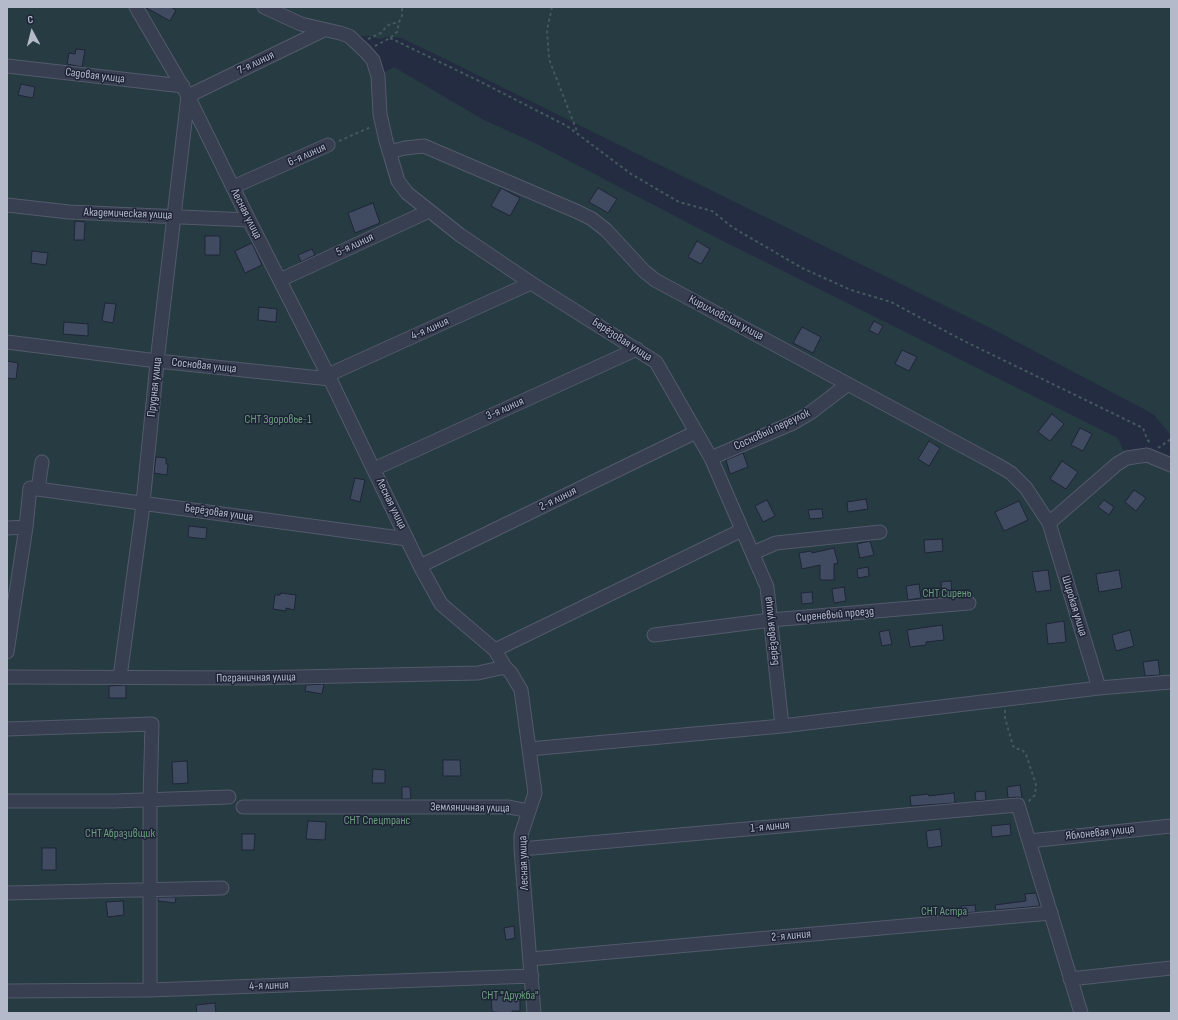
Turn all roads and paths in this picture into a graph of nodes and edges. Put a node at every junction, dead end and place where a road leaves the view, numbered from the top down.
1 (136, 7) edge
2 (264, 7) edge
3 (402, 7) edge
4 (552, 7) edge
5 (399, 22) junction
6 (324, 30) junction
7 (390, 38) junction
8 (361, 47) junction
9 (7, 66) edge
10 (185, 91) junction
11 (382, 122) junction
12 (578, 134) junction
13 (328, 145) joint
14 (389, 152) junction
15 (233, 187) junction
16 (7, 205) edge
17 (430, 211) junction
18 (174, 216) junction
19 (249, 220) junction
20 (280, 280) junction
21 (531, 283) junction
22 (7, 342) edge
23 (637, 350) junction
24 (157, 361) junction
25 (329, 377) junction
26 (848, 384) junction
27 (696, 432) junction
28 (1151, 444) dead end
29 (712, 458) junction
30 (42, 462) dead end
31 (1171, 465) edge
32 (374, 468) junction
33 (34, 488) junction
34 (143, 502) junction
35 (1049, 523) junction
36 (26, 527) junction
37 (7, 528) edge
38 (742, 530) junction
39 (880, 532) dead end
40 (407, 539) junction
41 (753, 554) junction
42 (420, 566) junction
43 (969, 603) dead end
44 (771, 620) junction
45 (654, 635) dead end
46 (495, 650) junction
47 (7, 652) edge
48 (505, 667) junction
49 (7, 677) edge
50 (120, 677) junction
51 (1171, 682) edge
52 (1099, 688) junction
53 (1005, 699) junction
54 (782, 726) junction
55 (7, 729) edge
56 (529, 749) junction
57 (229, 797) dead end
58 (150, 799) junction
59 (7, 800) edge
60 (1019, 806) junction
61 (243, 807) dead end
62 (529, 811) junction
63 (1171, 826) edge
64 (1029, 841) junction
65 (521, 849) junction
66 (222, 888) dead end
67 (150, 889) junction
68 (7, 893) edge
69 (1051, 913) junction
70 (530, 959) junction
71 (1171, 968) edge
72 (532, 976) junction
73 (1070, 979) junction
74 (150, 990) junction
75 (7, 991) edge
76 (534, 1013) edge
77 (1081, 1013) edge

1 - 10 street, Лесная улица
2 - 6 street
3 - 5 path
4 - 12 path
5 - 7 path
5 - 8 path
6 - 8 street
6 - 10 street, 7-я линия
7 - 8 path
7 - 12 path
8 - 11 street, Берёзовая улица
9 - 10 street, Садовая улица
10 - 15 street, Лесная улица
10 - 18 street, Прудная улица
11 - 13 path, 6-я линия
11 - 14 street, Берёзовая улица
12 - 28 path
13 - 15 street, 6-я линия
14 - 17 street, Берёзовая улица
14 - 26 street, Кирилловская улица
15 - 19 street, Лесная улица
16 - 18 street, Академическая улица
17 - 20 street, 5-я линия
17 - 21 street, Берёзовая улица
18 - 19 street, Академическая улица
18 - 24 street, Прудная улица
19 - 20 street, Лесная улица
20 - 25 street, Лесная улица
21 - 23 street, Берёзовая улица
21 - 25 street, 4-я линия
22 - 24 street, Сосновая улица
23 - 27 street, Берёзовая улица
23 - 32 street, 3-я линия
24 - 25 street, Сосновая улица
24 - 34 street, Прудная улица
25 - 32 street, Лесная улица
26 - 29 street, Сосновый переулок
26 - 35 street, Кирилловская улица
27 - 29 street, Берёзовая улица
27 - 42 street, 2-я линия
29 - 38 street, Берёзовая улица
30 - 33 street
31 - 35 street
32 - 40 street, Лесная улица
33 - 34 street, Берёзовая улица
33 - 36 street
34 - 40 street, Берёзовая улица
34 - 50 street, Прудная улица
35 - 52 street, Широкая улица
36 - 37 street
36 - 47 street
38 - 41 street, Берёзовая улица
38 - 46 street
39 - 41 street
40 - 42 street, Лесная улица
41 - 44 street, Берёзовая улица
42 - 46 street, Лесная улица
43 - 44 street, Сиреневый проезд
44 - 45 street, Сиреневый проезд
44 - 54 street, Берёзовая улица
46 - 48 street, Лесная улица
48 - 50 street, Пограничная улица
48 - 56 street, Лесная улица
49 - 50 street, Пограничная улица
51 - 52 street
52 - 53 street
53 - 54 street
53 - 60 path
54 - 56 street
55 - 58 street
56 - 62 street, Лесная улица
57 - 58 street
58 - 59 street
58 - 67 street
60 - 64 street
60 - 65 street, 1-я линия
61 - 62 street, Земляничная улица
62 - 65 street, Лесная улица
63 - 64 street, Яблоневая улица
64 - 69 street
65 - 70 street, Лесная улица
66 - 67 street
67 - 68 street
67 - 74 street
69 - 70 street, 2-я линия
69 - 73 street
70 - 72 street, Лесная улица
71 - 73 street
72 - 74 street, 4-я линия
72 - 76 street, Лесная улица
73 - 77 street
74 - 75 street, 4-я линия

